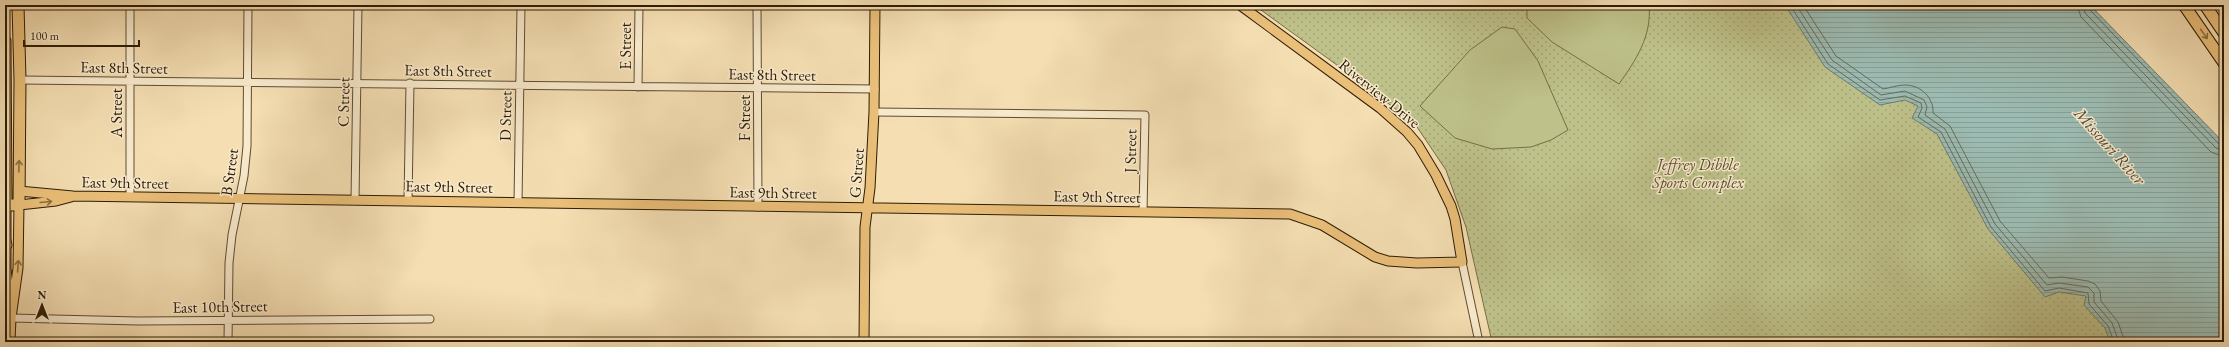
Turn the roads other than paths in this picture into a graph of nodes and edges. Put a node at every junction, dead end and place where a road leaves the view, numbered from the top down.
1 (18, 5) edge
2 (130, 5) edge
3 (248, 5) edge
4 (358, 5) edge
5 (521, 5) edge
6 (639, 5) edge
7 (757, 5) edge
8 (875, 5) edge
9 (1240, 5) edge
10 (2184, 5) edge
11 (2205, 5) edge
12 (2224, 33) edge
13 (5, 41) edge
14 (2224, 62) edge
15 (5, 78) edge
16 (20, 80) junction
17 (129, 81) junction
18 (247, 82) junction
19 (357, 83) junction
20 (410, 83) junction
21 (520, 86) junction
22 (638, 87) junction
23 (758, 88) junction
24 (875, 89) junction
25 (874, 112) junction
26 (5, 141) edge
27 (6, 191) edge
28 (19, 191) junction
29 (73, 196) junction
30 (130, 196) junction
31 (240, 198) junction
32 (355, 200) junction
33 (408, 200) junction
34 (518, 203) junction
35 (6, 205) edge
36 (19, 205) junction
37 (758, 206) junction
38 (868, 208) junction
39 (1143, 212) junction
40 (6, 243) edge
41 (1462, 262) junction
42 (11, 318) junction
43 (228, 319) junction
44 (430, 319) dead end
45 (10, 342) edge
46 (228, 342) edge
47 (864, 342) edge
48 (1479, 342) edge

1 - 16 highway
2 - 17 street, A Street
3 - 18 street, B Street
4 - 19 street, C Street
5 - 21 street, D Street
6 - 22 street, E Street
7 - 23 street, F Street
8 - 24 main road, G Street
9 - 41 main road, Riverview Drive
10 -> 14 highway
11 - 12 highway
13 - 15 highway
15 - 26 highway
16 - 17 street, East 8th Street
28 -> 16 highway
17 - 18 street, East 8th Street
17 - 30 street, A Street
18 - 19 street, East 8th Street
18 - 31 street, B Street
19 - 20 street, East 8th Street
19 - 32 street, C Street
20 - 21 street, East 8th Street
20 - 33 street
21 - 22 street, East 8th Street
21 - 34 street, D Street
22 - 23 street, East 8th Street
23 - 24 street, East 8th Street
23 - 37 street, F Street
24 - 25 main road, G Street
25 - 38 main road, G Street
25 - 39 street, J Street
26 - 27 highway
27 - 28 highway
27 - 35 highway
28 - 29 main road, East 9th Street
28 - 36 highway
29 - 30 main road, East 9th Street
36 -> 29 main road, East 9th Street
30 - 31 main road, East 9th Street
31 - 32 main road, East 9th Street
31 - 43 street, B Street
32 - 33 main road, East 9th Street
33 - 34 main road, East 9th Street
34 - 37 main road, East 9th Street
35 - 36 highway
35 - 40 main road
42 -> 36 main road
37 - 38 main road, East 9th Street
38 - 39 main road, East 9th Street
38 - 47 main road, G Street
39 - 41 main road, East 9th Street
40 - 42 main road
41 - 48 street
42 - 43 street, East 10th Street
42 - 45 main road
43 - 44 street, East 10th Street
43 - 46 street, B Street

